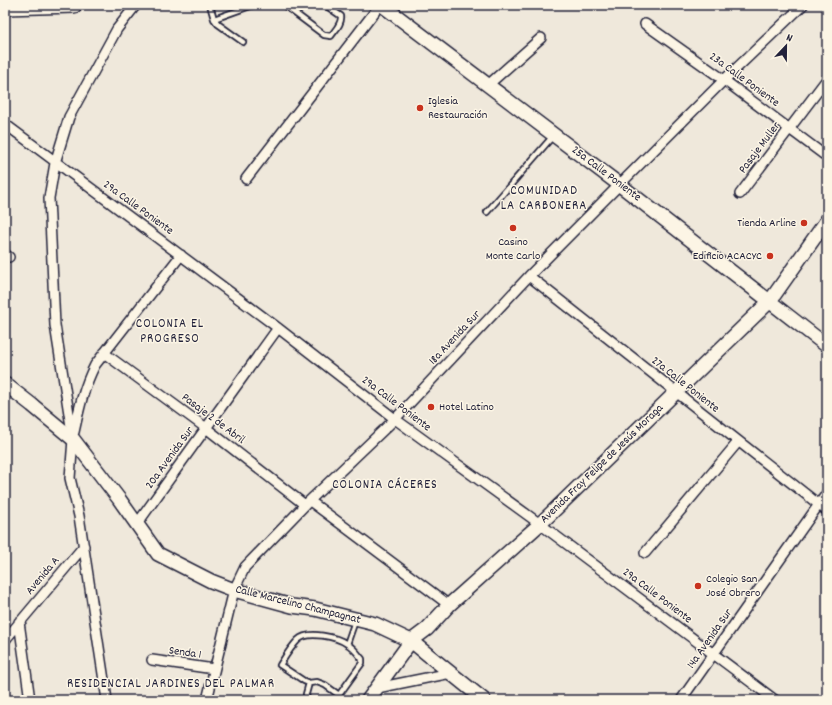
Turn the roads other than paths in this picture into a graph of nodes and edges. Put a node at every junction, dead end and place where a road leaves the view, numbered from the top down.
1 (74, 5) edge
2 (136, 5) edge
3 (210, 5) edge
4 (253, 5) edge
5 (284, 5) edge
6 (325, 5) edge
7 (381, 5) edge
8 (803, 5) edge
9 (5, 7) edge
10 (214, 19) junction
11 (645, 24) dead end
12 (541, 38) dead end
13 (243, 42) dead end
14 (827, 79) edge
15 (724, 80) junction
16 (488, 85) junction
17 (5, 124) edge
18 (790, 129) junction
19 (554, 135) junction
20 (827, 157) edge
21 (55, 163) junction
22 (246, 179) dead end
23 (620, 185) junction
24 (740, 194) dead end
25 (487, 212) dead end
26 (827, 220) edge
27 (181, 255) junction
28 (529, 276) junction
29 (770, 301) junction
30 (278, 328) junction
31 (827, 346) edge
32 (104, 353) junction
33 (5, 384) edge
34 (675, 392) junction
35 (395, 419) junction
36 (206, 428) junction
37 (73, 439) junction
38 (738, 442) junction
39 (827, 493) edge
40 (308, 503) junction
41 (819, 505) junction
42 (827, 511) edge
43 (137, 524) junction
44 (540, 524) junction
45 (84, 546) junction
46 (645, 553) dead end
47 (234, 590) junction
48 (450, 605) junction
49 (356, 618) junction
50 (19, 622) junction
51 (5, 640) edge
52 (411, 641) junction
53 (348, 644) junction
54 (714, 654) junction
55 (152, 660) dead end
56 (214, 669) junction
57 (451, 673) junction
58 (308, 683) junction
59 (377, 688) junction
60 (339, 695) junction
61 (30, 700) edge
62 (106, 700) edge
63 (207, 700) edge
64 (307, 700) edge
65 (336, 700) edge
66 (368, 700) edge
67 (484, 700) edge
68 (681, 700) edge
69 (774, 700) edge

1 - 9 main road
2 - 21 street
3 - 10 lane
4 - 10 lane
5 - 6 lane
7 - 16 street, 25a Calle Poniente
7 - 22 street
8 - 15 street, 18a Avenida Sur
10 - 13 lane
11 - 15 street, 23a Calle Poniente
12 - 16 street
14 - 18 street, Pasaje Muller
15 - 18 street, 23a Calle Poniente
15 - 23 street, 18a Avenida Sur
16 - 19 street, 25a Calle Poniente
17 - 21 street, 29a Calle Poniente
18 - 20 street, 23a Calle Poniente
18 - 24 street, Pasaje Muller
19 - 23 street, 25a Calle Poniente
19 - 25 lane
21 - 27 street, 29a Calle Poniente
21 - 37 street
23 - 28 street, 18a Avenida Sur
23 - 29 street, 25a Calle Poniente
26 - 29 street, Avenida Fray Felipe de Jesús Moraga
27 - 30 street, 29a Calle Poniente
27 - 32 street
28 - 34 street, 27a Calle Poniente
28 - 35 street, 18a Avenida Sur
29 - 31 street, 25a Calle Poniente
29 - 34 street, Avenida Fray Felipe de Jesús Moraga
30 - 35 street, 29a Calle Poniente
30 - 36 street, 20a Avenida Sur
32 - 36 street, Pasaje 2 de Abril
32 - 37 street
33 - 37 street, Calle Marcelino Champagnat
34 - 38 street, 27a Calle Poniente
34 - 44 street, Avenida Fray Felipe de Jesús Moraga
35 - 40 street, 18a Avenida Sur
35 - 44 street, 29a Calle Poniente
36 - 40 street, Pasaje 2 de Abril
36 - 43 street, 20a Avenida Sur
37 - 43 street, Calle Marcelino Champagnat
37 - 45 street
38 - 41 street, 27a Calle Poniente
38 - 46 street
39 - 41 street, 14a Avenida Sur
40 - 47 street, 18a Avenida Sur
40 - 48 street, Pasaje 2 de Abril
41 - 42 street, 27a Calle Poniente
41 - 54 street, 14a Avenida Sur
43 - 47 street, Calle Marcelino Champagnat
44 - 48 street, Avenida Fray Felipe de Jesús Moraga
44 - 54 street, 29a Calle Poniente
45 - 50 street, Avenida A
45 - 62 street
47 - 49 street, Calle Marcelino Champagnat
47 - 56 street, 18a Avenida Sur
48 - 52 street, Avenida Fray Felipe de Jesús Moraga
49 - 52 street, Calle Marcelino Champagnat
49 - 53 lane
50 - 51 street, Avenida A
50 - 61 street
52 - 57 street, Calle Marcelino Champagnat
52 - 59 street, Avenida Fray Felipe de Jesús Moraga
53 - 58 lane
53 - 60 lane
54 - 68 street, 14a Avenida Sur
54 - 69 street, 29a Calle Poniente
55 - 56 street, Senda 1
56 - 63 street, 18a Avenida Sur
57 - 59 street
57 - 67 street, Calle Marcelino Champagnat
58 - 60 lane
58 - 64 lane
59 - 66 street, Avenida Fray Felipe de Jesús Moraga
60 - 65 lane

